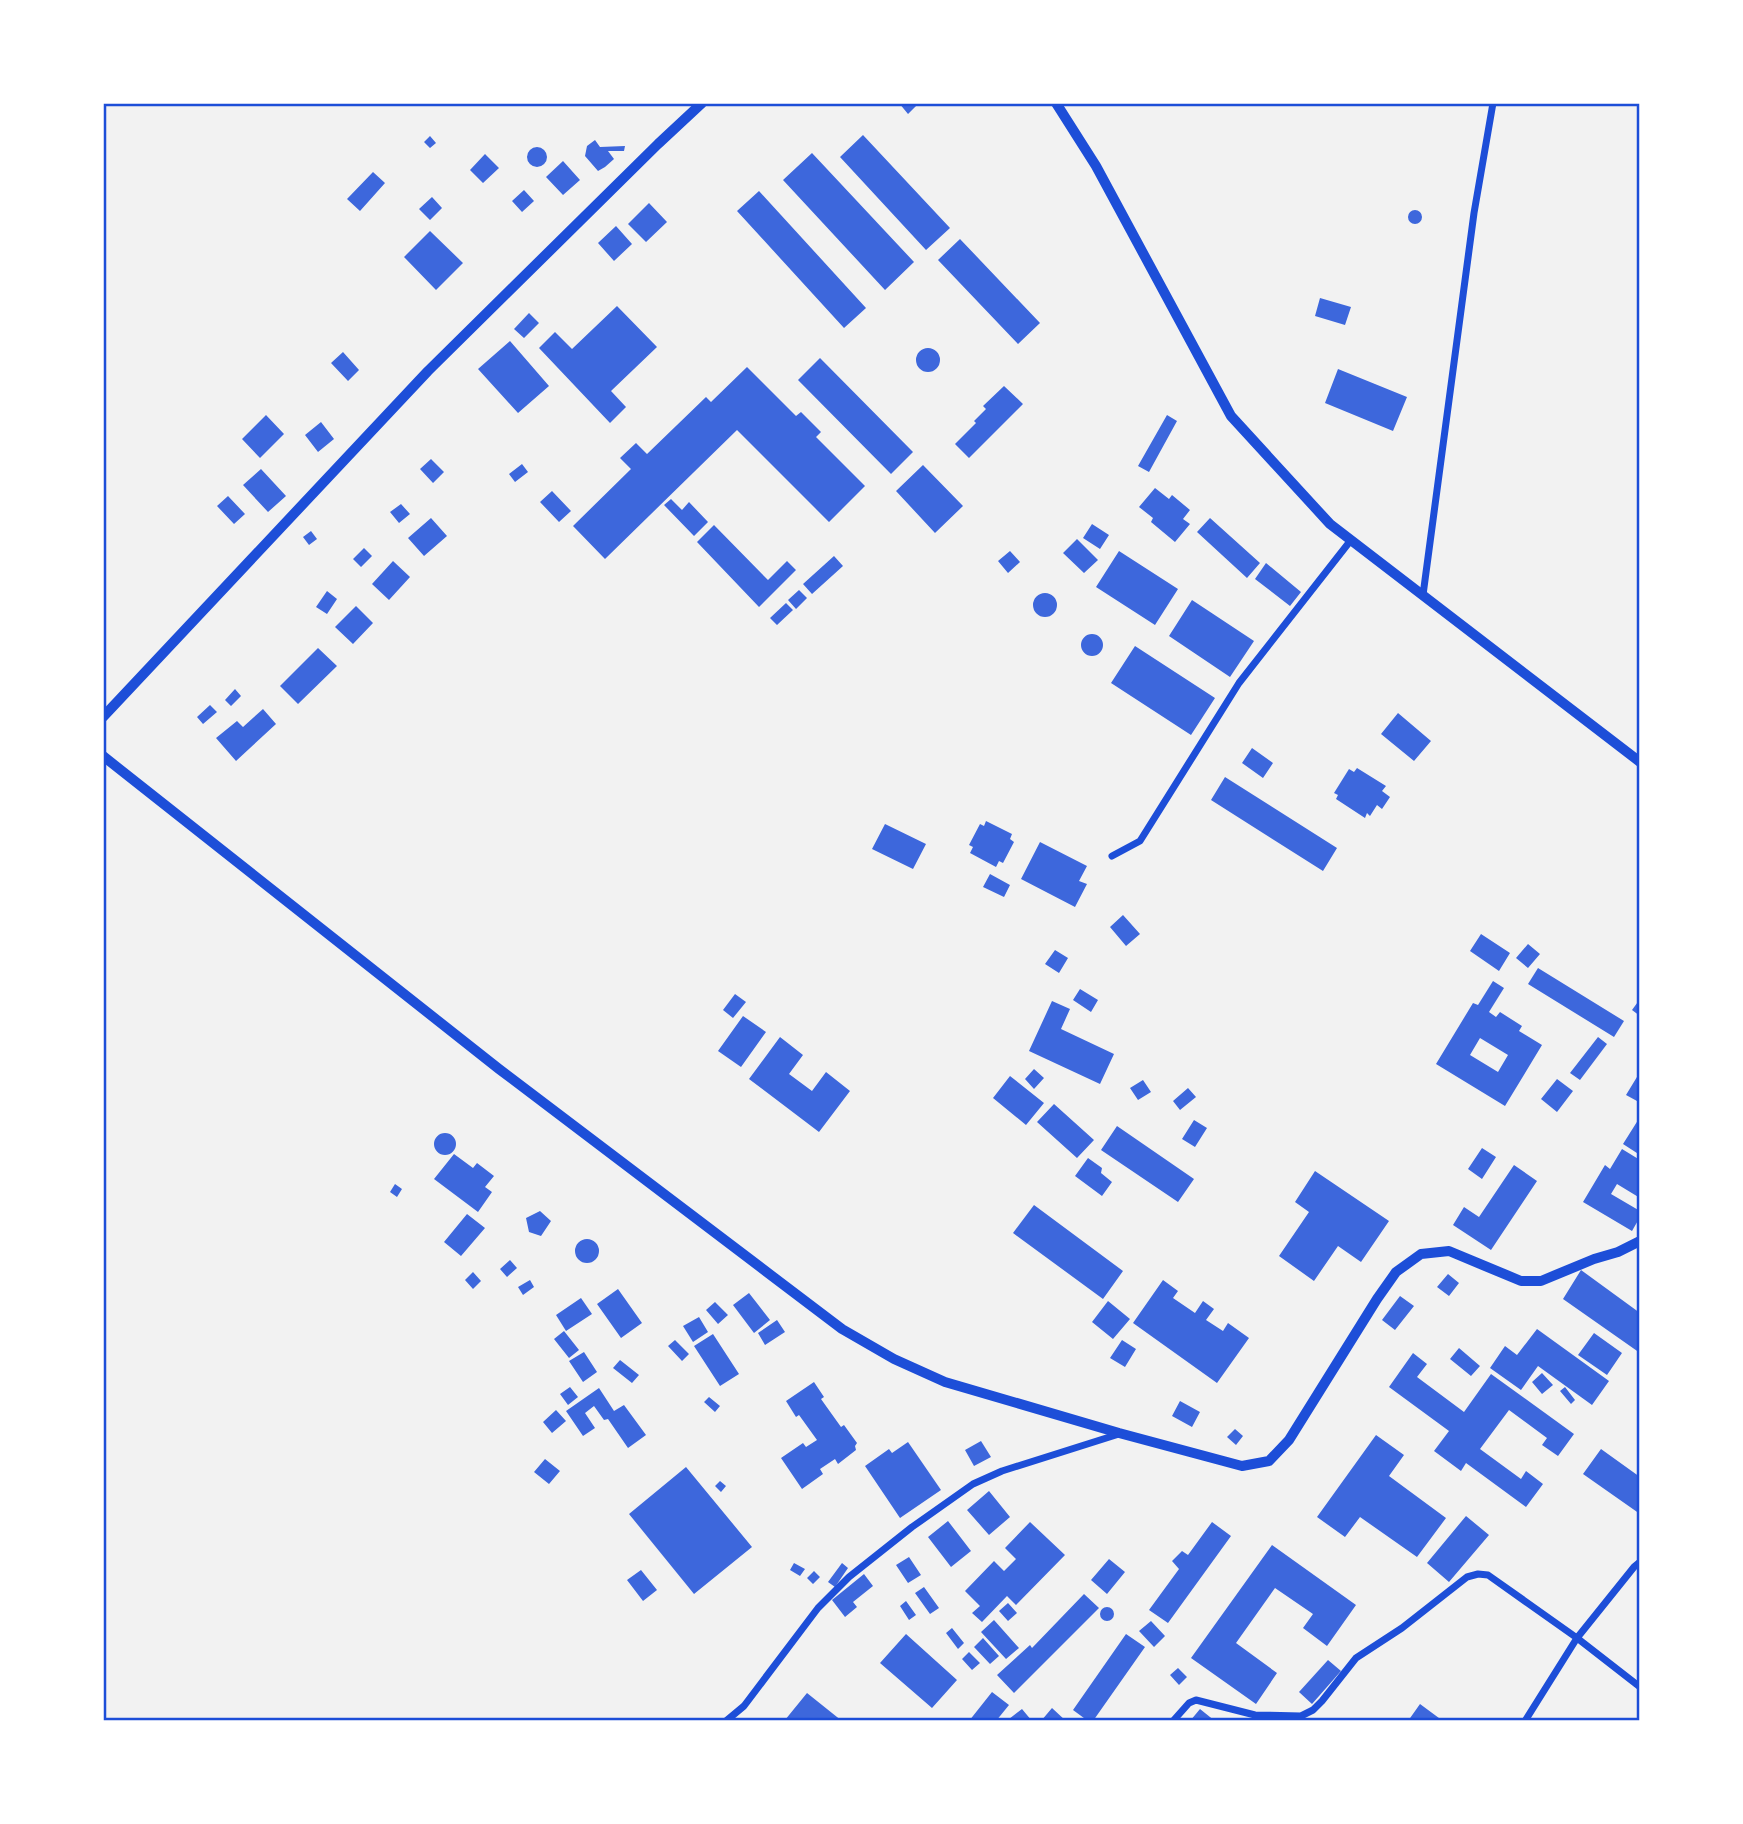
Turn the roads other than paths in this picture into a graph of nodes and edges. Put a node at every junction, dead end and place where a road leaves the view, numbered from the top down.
1 (702, 103) edge
2 (1056, 103) edge
3 (1493, 103) edge
4 (1351, 540) junction
5 (1423, 595) junction
6 (103, 717) edge
7 (103, 756) edge
8 (1640, 762) edge
9 (1112, 856) dead end
10 (1640, 1241) edge
11 (1119, 1433) junction
12 (1640, 1562) edge
13 (1577, 1639) junction
14 (1640, 1687) edge
15 (726, 1721) edge
16 (1174, 1721) edge
17 (1525, 1721) edge

1 - 6 street
2 - 4 street
3 - 5 street
4 - 5 street
4 - 9 street
5 - 8 street
7 - 11 street
10 - 11 street
11 - 15 street
12 - 13 street
13 - 14 street
13 - 16 street
13 - 17 street

